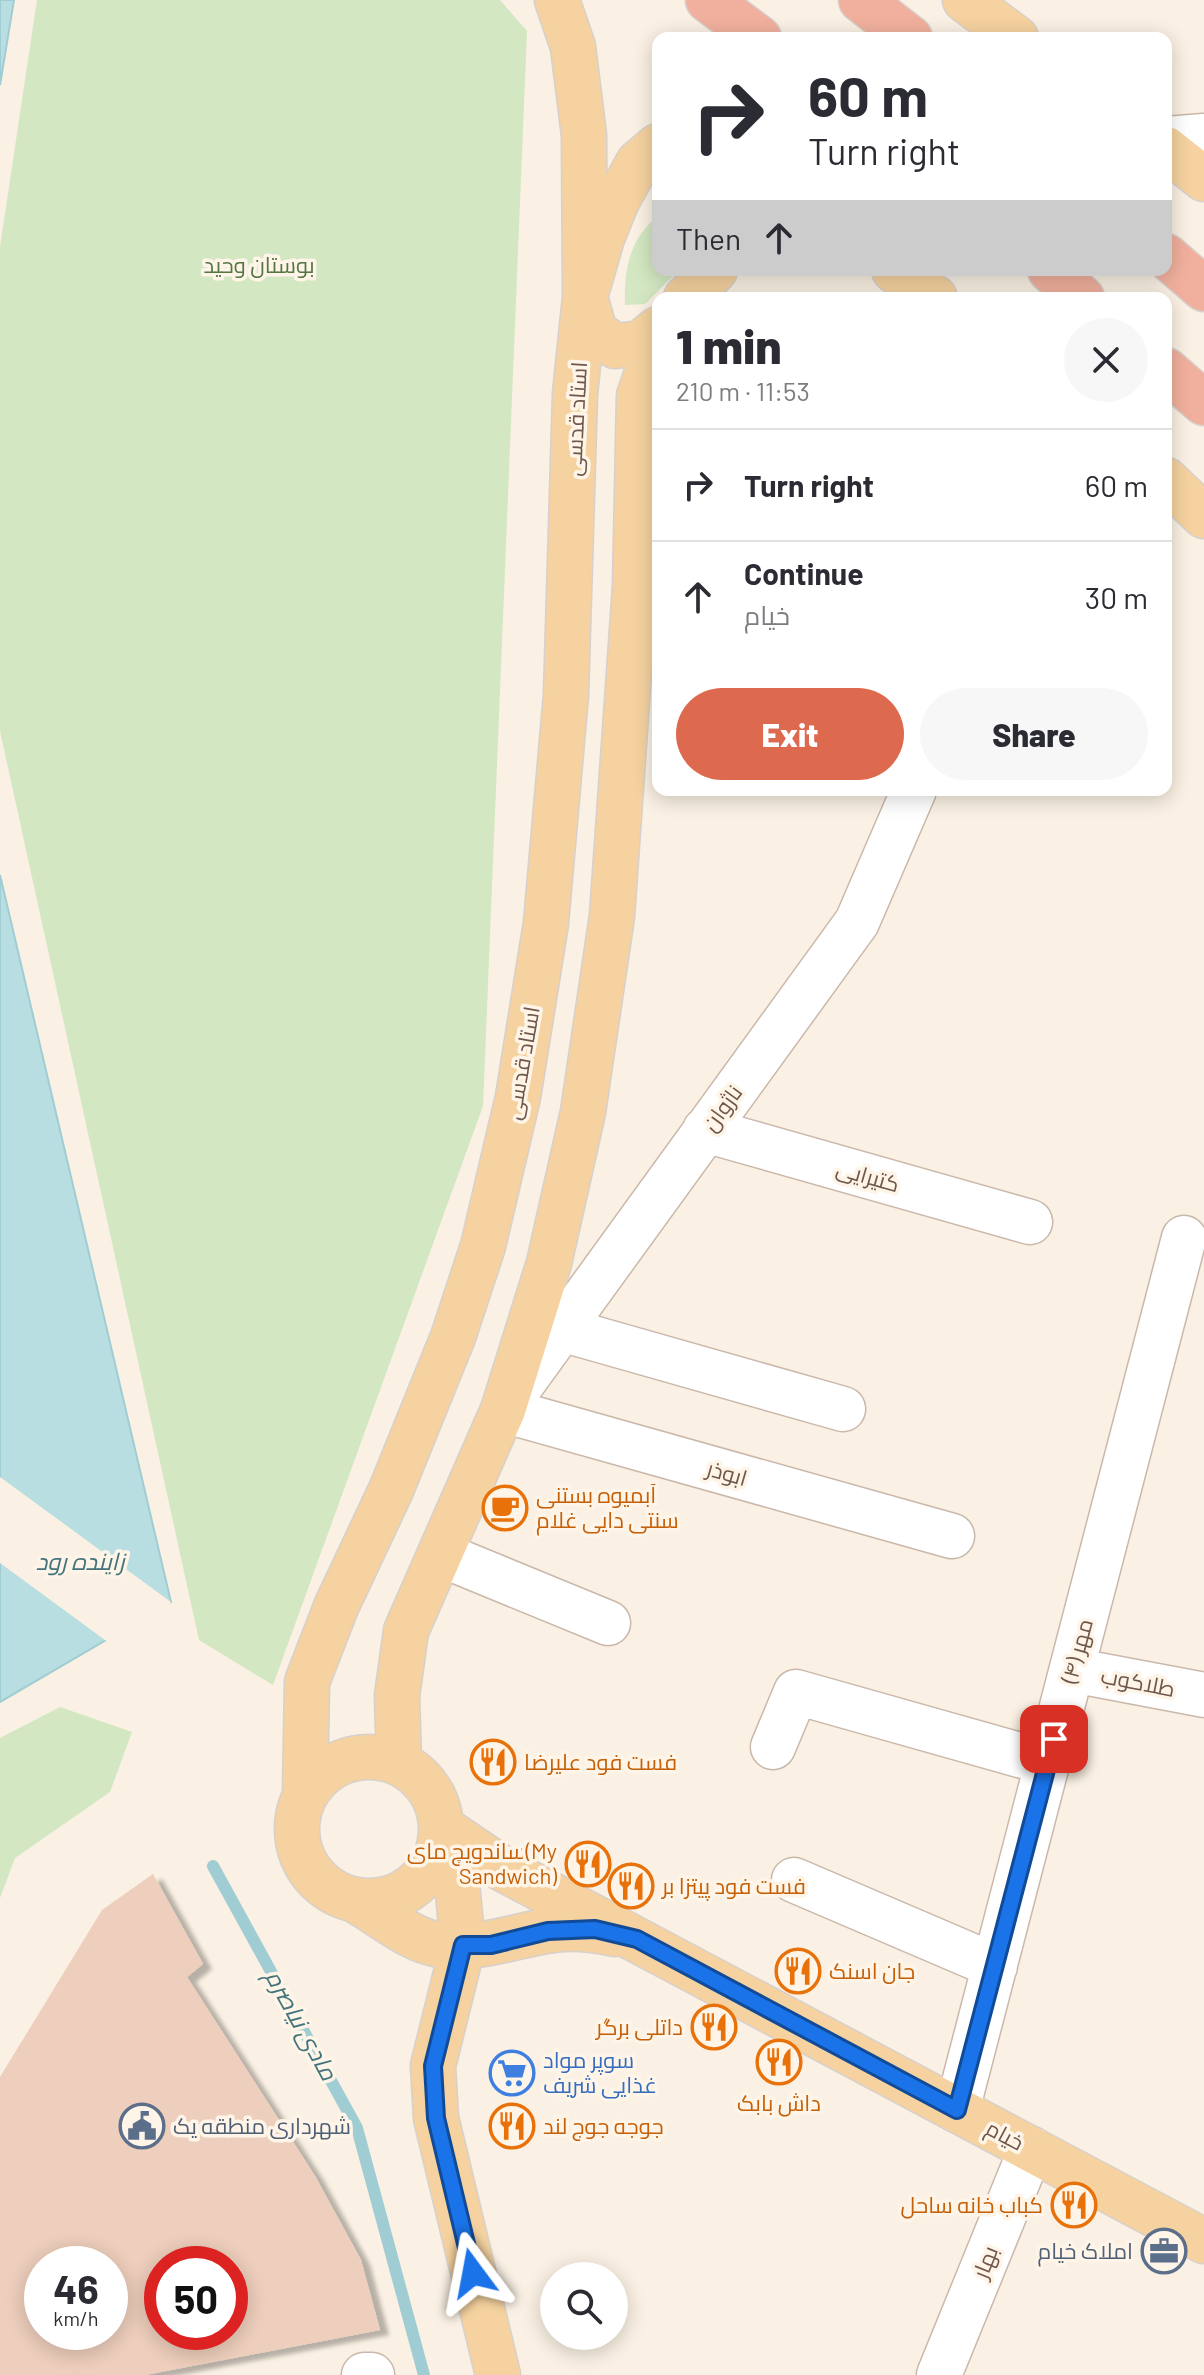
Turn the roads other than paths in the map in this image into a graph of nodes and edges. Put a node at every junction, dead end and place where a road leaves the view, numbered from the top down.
1 (557, 0) edge
2 (708, 0) edge
3 (861, 0) edge
4 (965, 0) edge
5 (751, 32) edge
6 (902, 32) edge
7 (1008, 32) edge
8 (1204, 136) edge
9 (1172, 139) edge
10 (652, 151) edge
11 (1172, 154) edge
12 (1204, 179) edge
13 (652, 180) edge
14 (617, 201) junction
15 (1172, 261) edge
16 (709, 276) edge
17 (903, 276) edge
18 (923, 276) edge
19 (1057, 276) edge
20 (1204, 289) edge
21 (692, 292) edge
22 (926, 292) edge
23 (938, 292) edge
24 (1075, 292) edge
25 (585, 297) junction
26 (652, 334) edge
27 (652, 358) edge
28 (1172, 375) edge
29 (1204, 403) edge
30 (1172, 486) edge
31 (1204, 516) edge
32 (646, 591) edge
33 (911, 796) edge
34 (705, 1130) junction
35 (1030, 1222) dead end
36 (1184, 1238) dead end
37 (561, 1329) junction
38 (843, 1409) dead end
39 (503, 1410) junction
40 (952, 1536) dead end
41 (440, 1554) junction
42 (608, 1623) dead end
43 (1072, 1670) junction
44 (1204, 1695) edge
45 (773, 1747) dead end
46 (399, 1763) junction
47 (1048, 1763) junction
48 (305, 1795) junction
49 (441, 1827) junction
50 (794, 1880) dead end
51 (358, 1902) junction
52 (637, 1939) junction
53 (463, 1945) junction
54 (995, 1966) junction
55 (957, 2110) junction
56 (1031, 2149) junction
57 (1203, 2236) edge
58 (364, 2375) edge
59 (372, 2375) edge
60 (498, 2375) edge
61 (939, 2375) edge

1 - 25 main road
2 - 5 highway
3 - 6 highway
4 - 7 main road
8 - 9 street
10 - 14 main road
11 - 12 main road
13 - 14 main road
14 - 25 main road
15 - 20 highway
16 - 21 main road
17 - 22 main road
18 - 23 main road
19 - 24 highway
25 - 26 main road
25 - 48 main road, استاد قدسی
27 - 32 main road
28 - 29 highway
30 - 31 main road
32 - 39 main road
33 - 34 street, ناژوان
34 - 35 street, کتیرایی
34 - 37 street, ناژوان
36 - 43 street, مهر (۴)
37 - 38 street
37 - 39 street, ناژوان
39 - 40 street, ابوذر
39 - 41 main road
41 - 42 street
41 - 46 main road
43 - 44 street, طلاکوب
43 - 47 street, مهر (۴)
45 - 47 street
46 - 48 main road
46 - 49 main road
47 - 54 street, مهر (۴)
48 - 51 main road
49 - 51 main road
49 - 52 main road
49 - 53 main road
50 - 54 street
51 - 53 main road
52 - 53 main road
52 - 55 main road, خیام
53 - 60 main road
54 - 55 street, مهر (۴)
55 - 56 main road, خیام
56 - 57 main road, خیام
56 - 61 street, بهار
58 - 59 street

